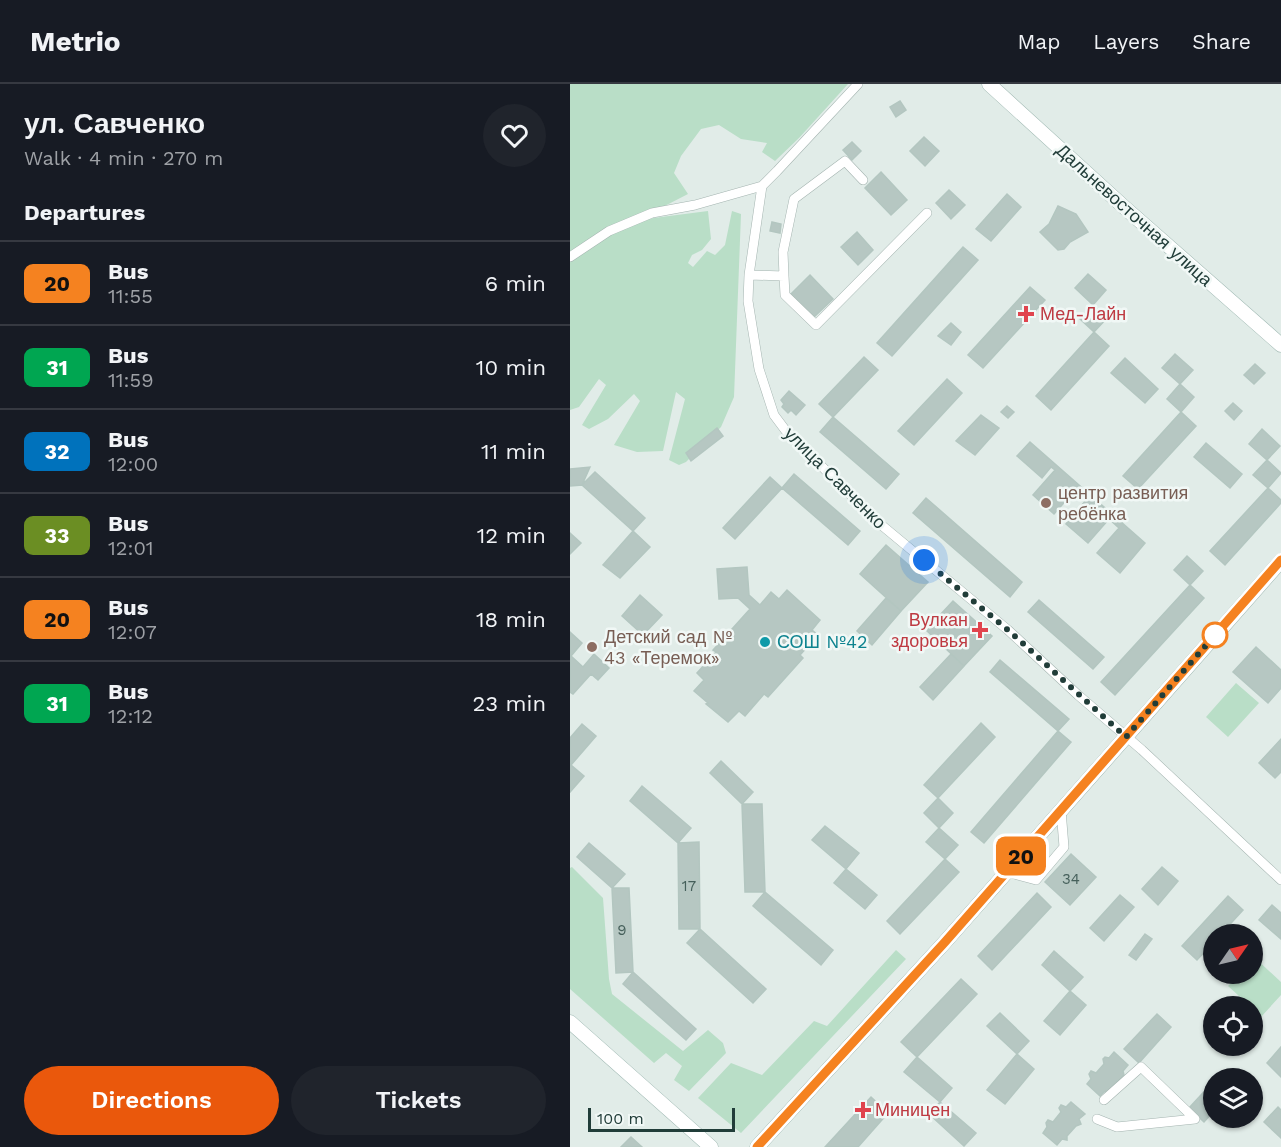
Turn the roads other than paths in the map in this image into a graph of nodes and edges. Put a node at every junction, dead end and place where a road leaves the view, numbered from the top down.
1 (858, 84) edge
2 (989, 84) edge
3 (863, 180) dead end
4 (762, 186) junction
5 (927, 213) dead end
6 (570, 257) edge
7 (749, 275) junction
8 (784, 276) junction
9 (1281, 345) edge
10 (1281, 561) edge
11 (1126, 737) junction
12 (1061, 810) junction
13 (1007, 872) junction
14 (1281, 880) edge
15 (570, 1022) edge
16 (1104, 1100) dead end
17 (1097, 1119) dead end
18 (711, 1147) edge
19 (756, 1147) edge

1 - 4 street
2 - 9 main road, Дальневосточная улица
3 - 8 street
4 - 6 street
4 - 7 street, улица Савченко
5 - 8 street
7 - 8 street
7 - 11 street, улица Савченко
10 - 11 main road
11 - 12 main road
11 - 14 street, улица Савченко
12 - 13 main road
12 - 13 street
13 - 19 main road
15 - 18 main road
16 - 17 street

